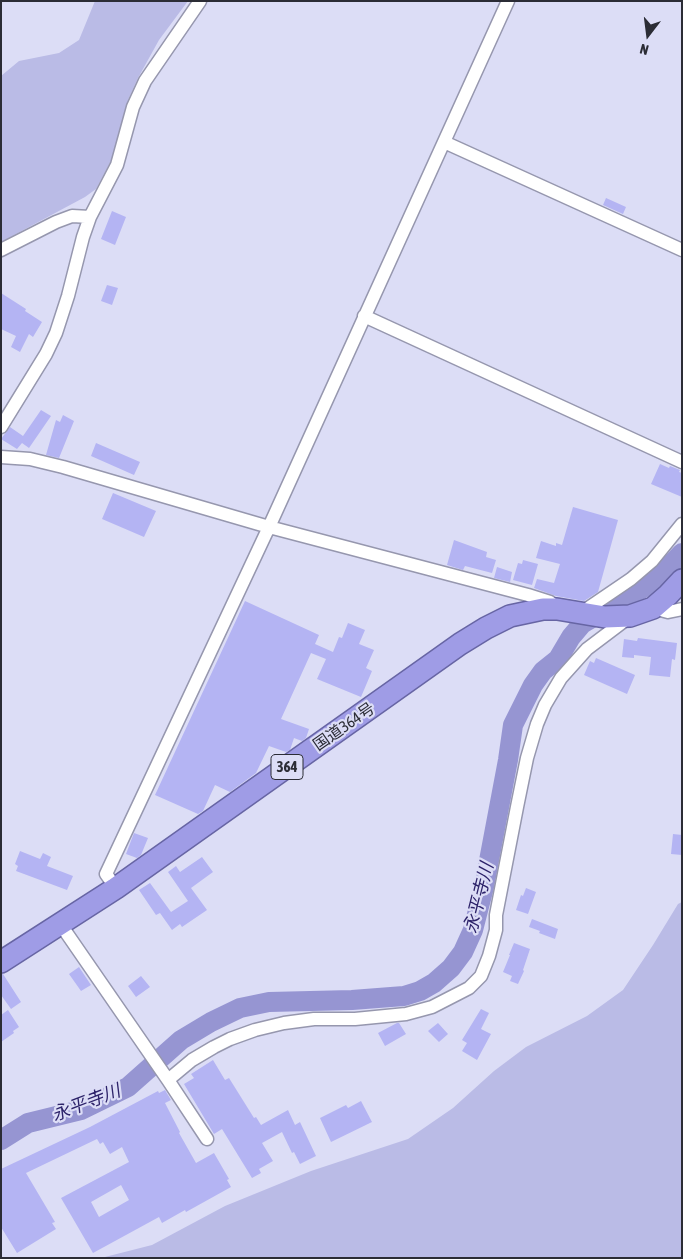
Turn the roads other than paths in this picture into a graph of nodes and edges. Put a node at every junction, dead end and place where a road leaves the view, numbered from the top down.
1 (200, 1) edge
2 (508, 1) edge
3 (444, 142) junction
4 (90, 217) junction
5 (1, 250) edge
6 (682, 250) edge
7 (364, 316) junction
8 (1, 427) edge
9 (1, 457) edge
10 (682, 462) edge
11 (682, 524) edge
12 (269, 527) junction
13 (682, 580) edge
14 (653, 608) junction
15 (557, 609) junction
16 (682, 609) edge
17 (584, 613) junction
18 (626, 617) junction
19 (116, 888) junction
20 (61, 925) junction
21 (1, 962) edge
22 (166, 1076) junction
23 (207, 1139) dead end

1 - 4 street
2 - 3 street
3 - 6 street
3 - 7 street
4 - 5 street
4 - 8 street
7 - 10 street
7 - 12 street
9 - 12 street
11 - 17 street
12 - 15 street
12 - 19 street
13 - 14 highway, 国道364号 / 364
14 - 16 street
14 - 18 highway, 国道364号 / 364
15 - 17 highway, 国道364号 / 364
15 - 19 highway, 国道364号 / 364
17 - 18 highway, 国道364号 / 364
18 - 22 street
19 - 20 highway, 国道364号 / 364
20 - 21 highway, 国道364号 / 364
20 - 22 street
22 - 23 street

